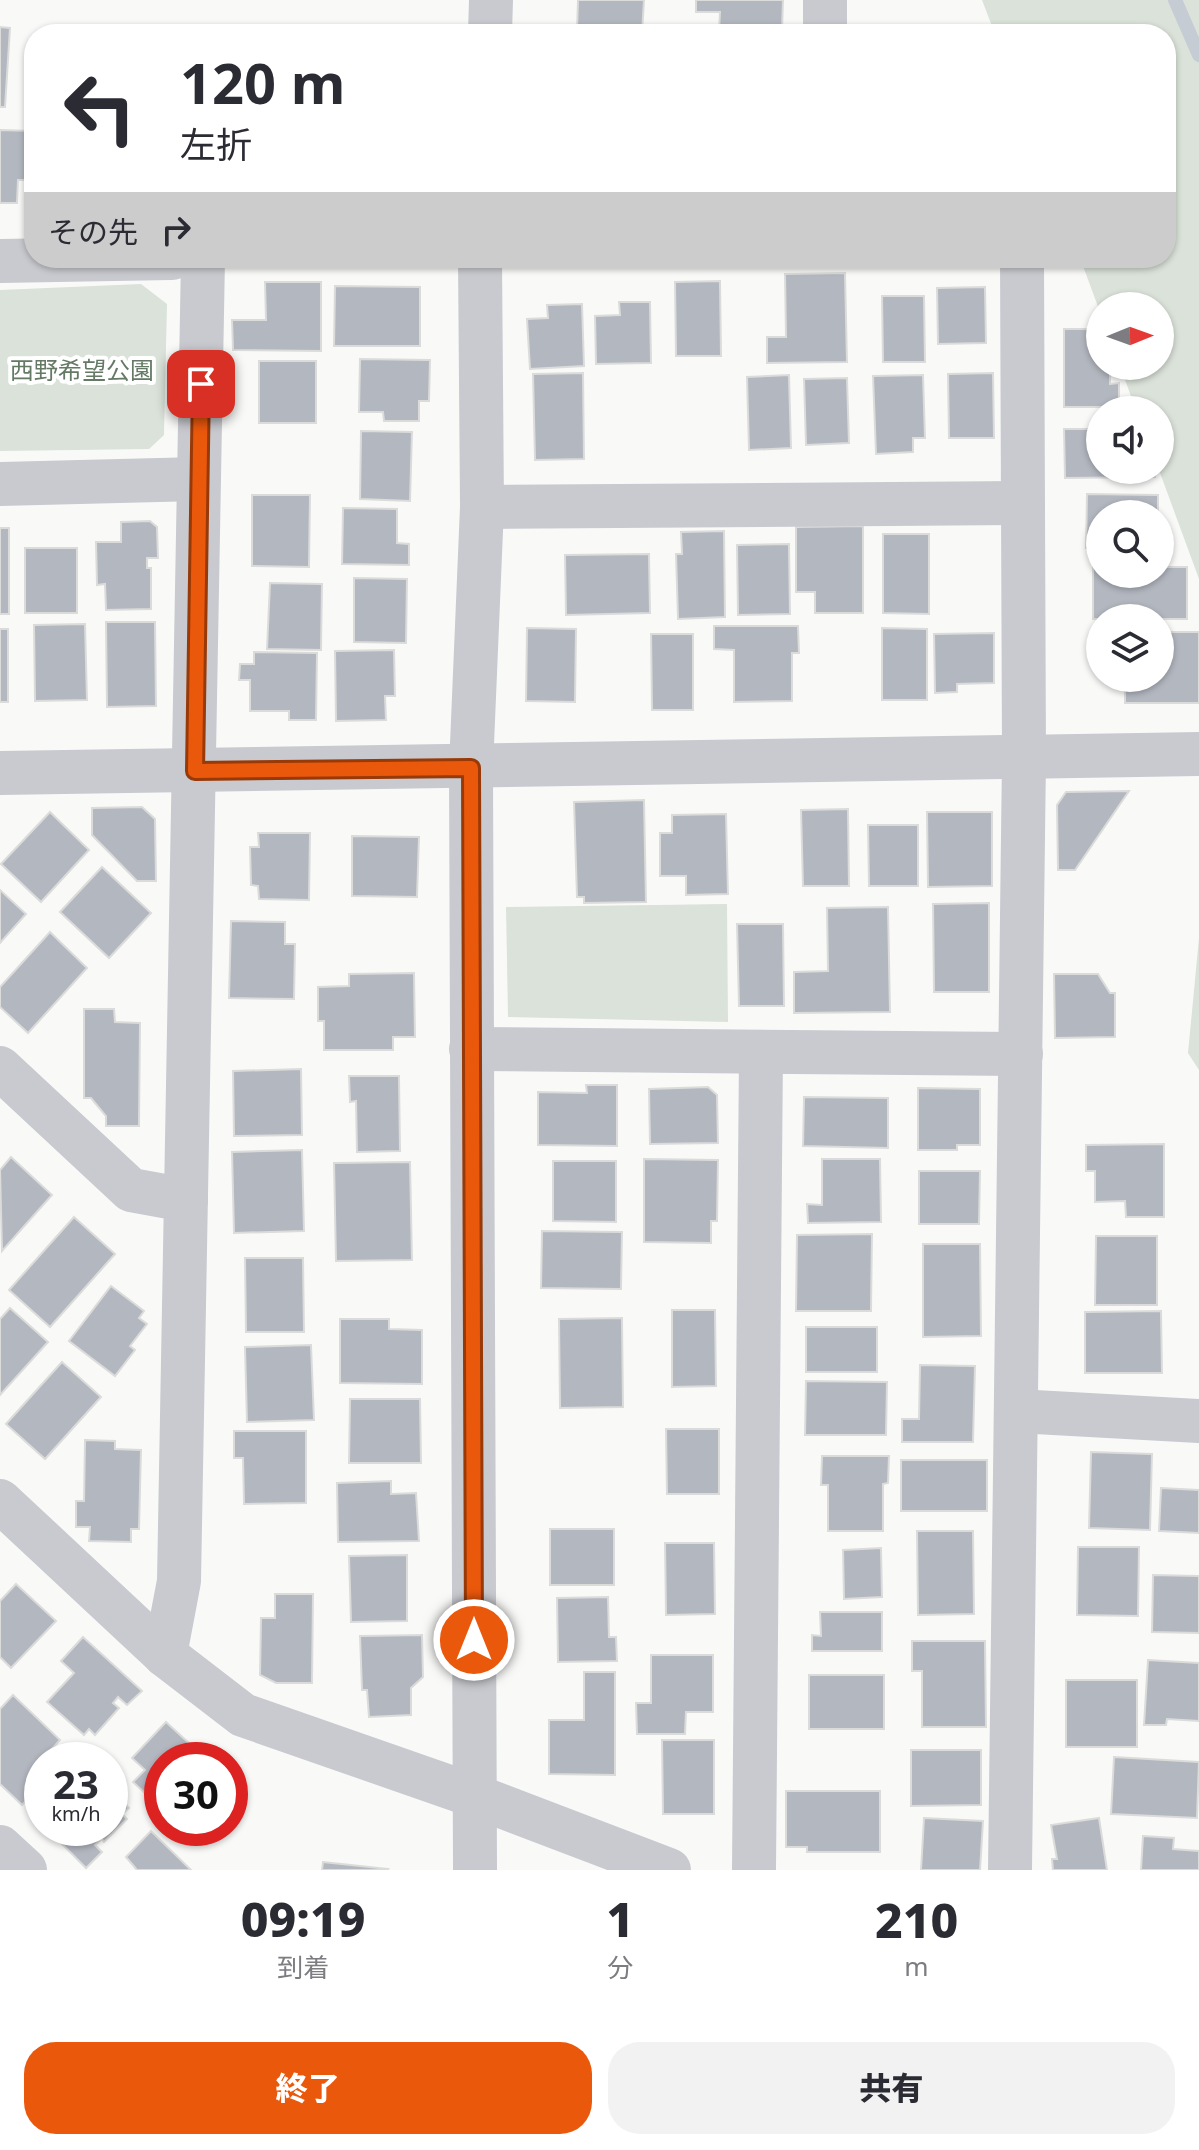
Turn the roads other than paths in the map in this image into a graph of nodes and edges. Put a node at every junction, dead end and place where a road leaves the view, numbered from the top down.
1 (491, 0) edge
2 (825, 0) edge
3 (490, 24) edge
4 (825, 24) edge
5 (0, 261) edge
6 (24, 261) edge
7 (203, 268) edge
8 (480, 268) edge
9 (1022, 268) edge
10 (199, 479) junction
11 (0, 484) edge
12 (1023, 503) junction
13 (482, 507) junction
14 (1199, 754) edge
15 (1024, 757) junction
16 (471, 768) junction
17 (195, 771) junction
18 (0, 773) edge
19 (471, 1049) junction
20 (761, 1052) junction
21 (1021, 1054) junction
22 (0, 1068) edge
23 (186, 1200) junction
24 (1016, 1411) junction
25 (1199, 1421) edge
26 (0, 1501) edge
27 (165, 1655) junction
28 (475, 1796) junction
29 (0, 1847) edge
30 (25, 1870) edge
31 (475, 1870) edge
32 (669, 1870) edge
33 (754, 1870) edge
34 (1010, 1870) edge

1 - 3 street
2 - 4 street
5 - 6 street
7 - 10 street
8 - 13 street
9 - 12 street
10 - 11 street
10 - 17 street
12 - 13 street
12 - 15 street
13 - 16 street
14 - 15 street
15 - 16 street
15 - 21 street
16 - 17 street
16 - 19 street
17 - 18 street
17 - 23 street
19 - 20 street
19 - 28 street
20 - 21 street
20 - 33 street
21 - 24 street
22 - 23 street
23 - 27 street
24 - 25 street
24 - 34 street
26 - 27 street
27 - 28 street
28 - 31 street
28 - 32 street
29 - 30 street

